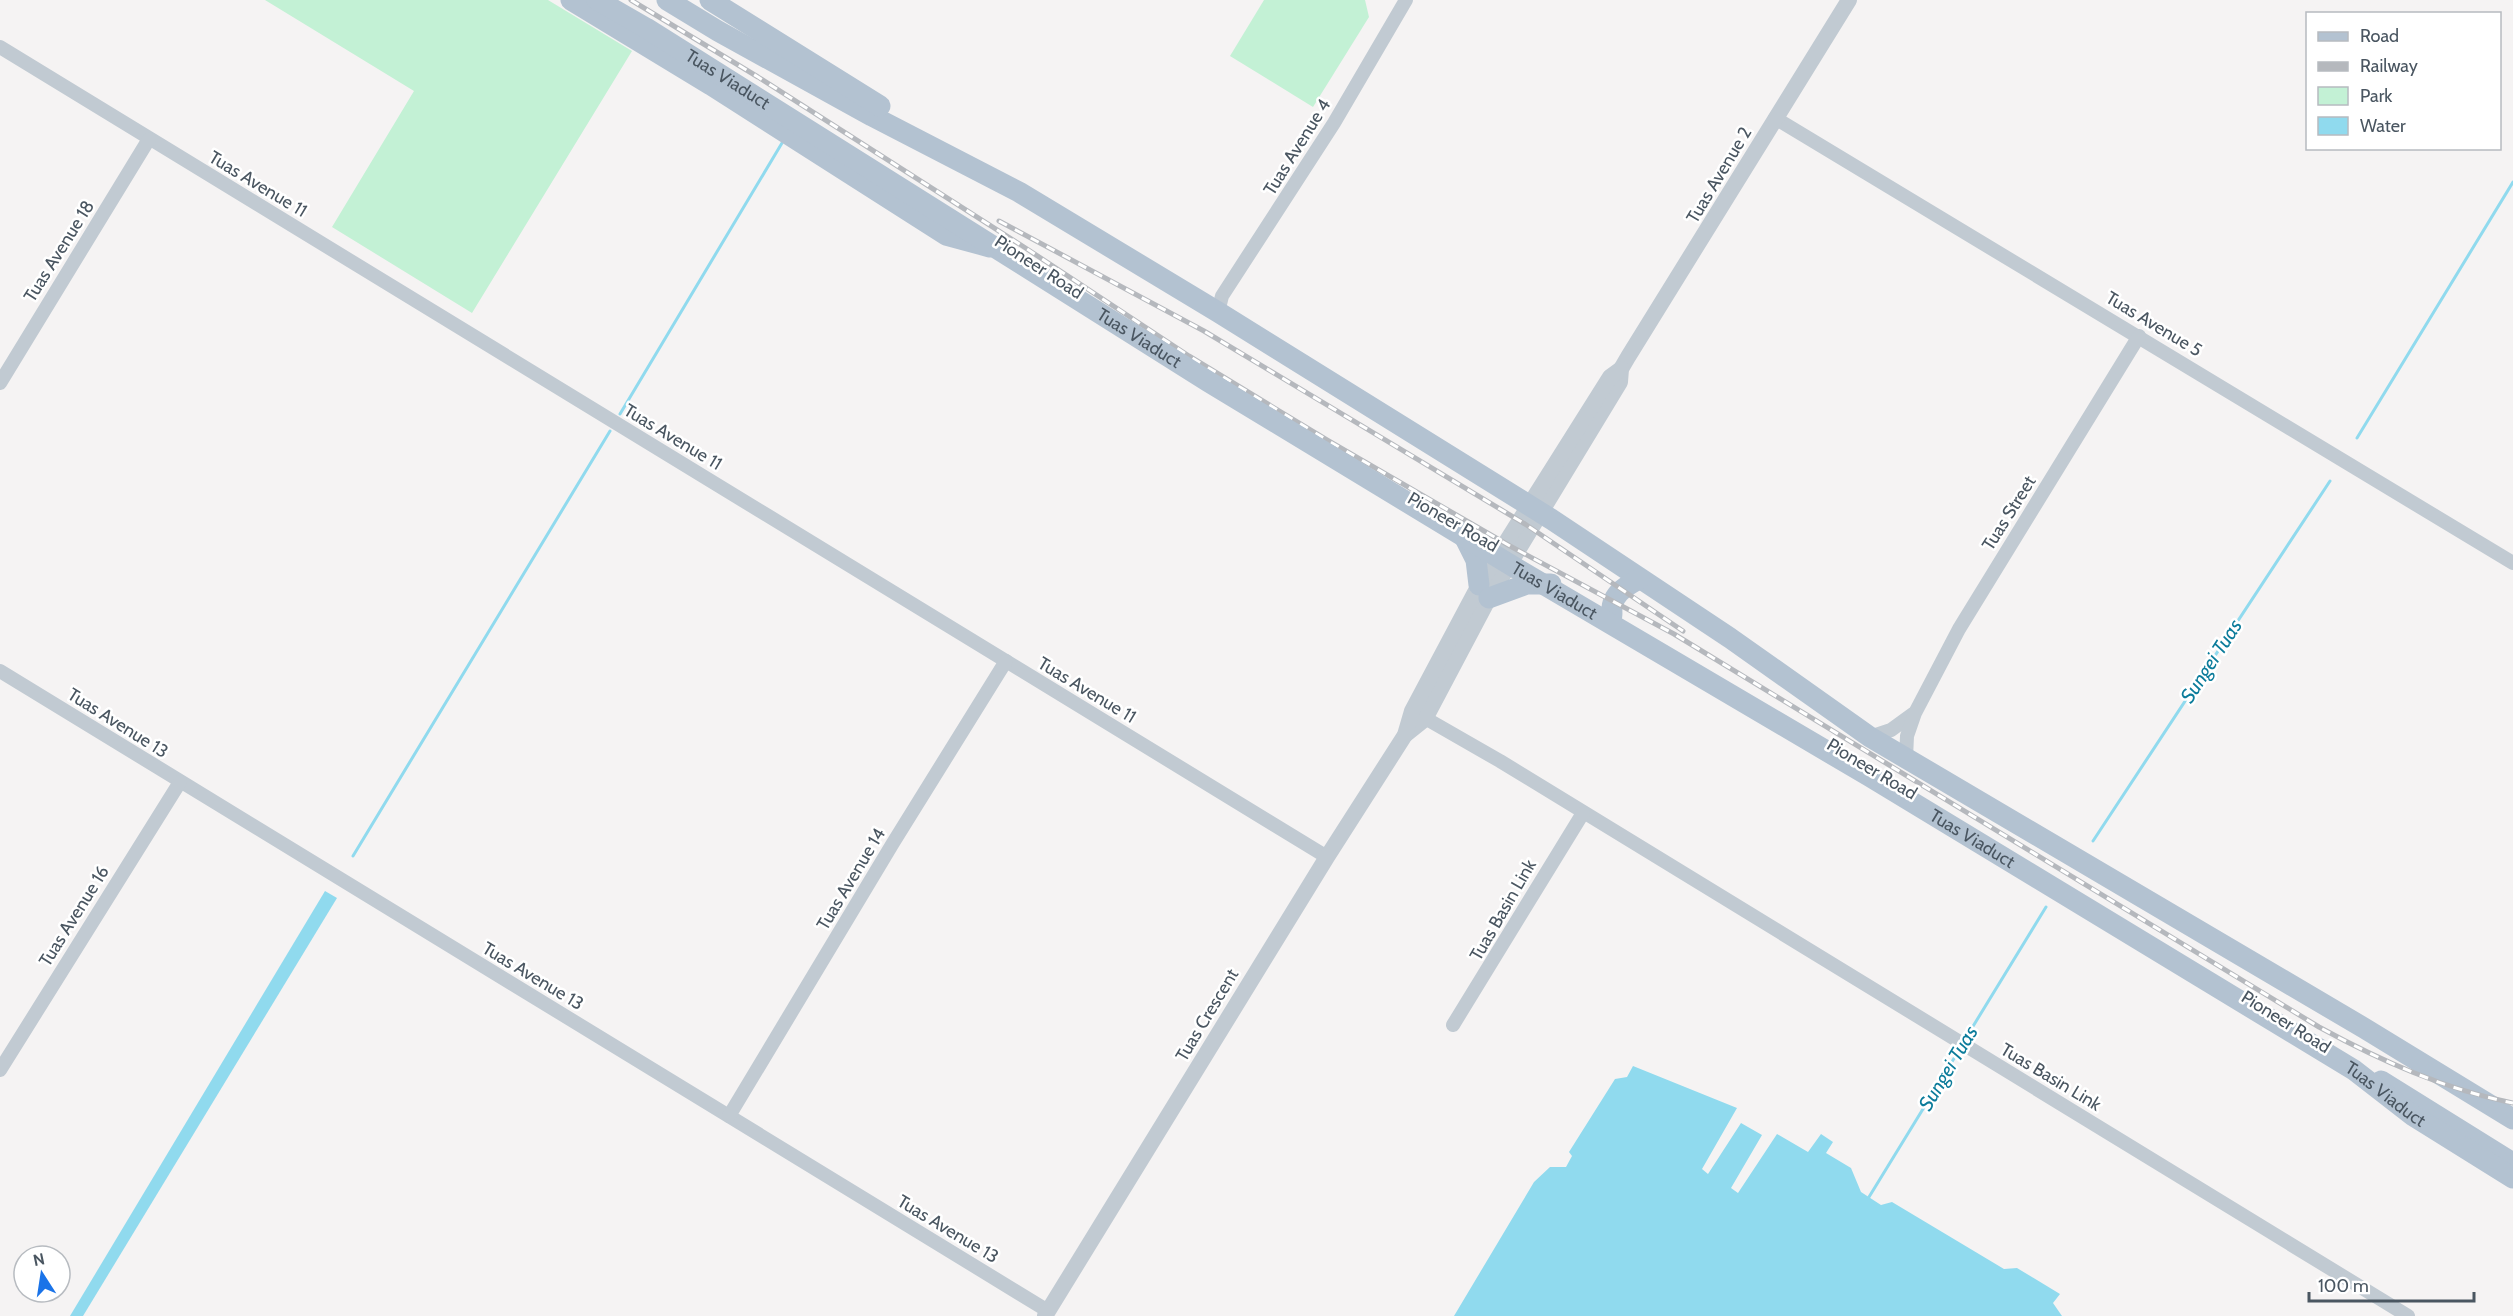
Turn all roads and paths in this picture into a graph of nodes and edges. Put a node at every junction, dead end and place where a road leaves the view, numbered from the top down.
1 (571, 0) edge
2 (597, 0) edge
3 (615, 0) edge
4 (667, 0) edge
5 (710, 0) edge
6 (1849, 0) edge
7 (1404, 1) edge
8 (0, 47) edge
9 (1775, 118) junction
10 (149, 139) junction
11 (1011, 188) junction
12 (993, 248) junction
13 (1218, 312) junction
14 (2139, 336) junction
15 (0, 383) edge
16 (1535, 510) junction
17 (1460, 527) junction
18 (1507, 554) junction
19 (2513, 563) edge
20 (1639, 579) junction
21 (1558, 584) junction
22 (1484, 592) junction
23 (1612, 615) junction
24 (1006, 661) junction
25 (0, 671) edge
26 (1915, 713) junction
27 (1419, 715) junction
28 (1870, 737) junction
29 (1906, 758) junction
30 (180, 782) junction
31 (1583, 813) junction
32 (1327, 857) junction
33 (1453, 1025) dead end
34 (0, 1070) edge
35 (729, 1116) junction
36 (2513, 1119) edge
37 (2512, 1165) edge
38 (1046, 1314) edge
39 (2408, 1316) edge

1 - 12 main road
2 - 12 main road, Tuas Viaduct, bridge
3 - 17 main road, Pioneer Road
4 - 11 main road, Pioneer Road
5 - 11 main road
6 - 9 street, Tuas Avenue 2
7 - 13 street, Tuas Avenue 4
8 - 10 street, Tuas Avenue 11
9 - 14 street, Tuas Avenue 5
9 - 16 street, Tuas Avenue 2
10 - 15 street, Tuas Avenue 18
10 - 24 street, Tuas Avenue 11
11 - 13 main road, Pioneer Road
12 - 37 main road, Tuas Viaduct, bridge
13 - 16 main road, Pioneer Road
14 - 19 street, Tuas Avenue 5
14 - 26 street, Tuas Street
16 - 18 street, Tuas Crescent
16 - 20 main road, Pioneer Road
17 - 18 main road, Pioneer Road
17 - 22 main road
18 - 21 main road, Pioneer Road
18 - 22 street, Tuas Crescent
20 - 23 main road
20 - 28 main road, Pioneer Road
21 - 22 main road
21 - 23 main road, Pioneer Road
22 - 27 street, Tuas Crescent
23 - 37 main road, Pioneer Road
24 - 32 street, Tuas Avenue 11
24 - 35 street, Tuas Avenue 14
25 - 30 street, Tuas Avenue 13
26 - 28 street, Tuas Street
26 - 29 street, Tuas Street
27 - 31 street, Tuas Basin Link
27 - 32 street, Tuas Crescent
28 - 29 main road, Pioneer Road
29 - 36 main road, Pioneer Road
30 - 34 street, Tuas Avenue 16
30 - 35 street, Tuas Avenue 13
31 - 33 street, Tuas Basin Link
31 - 39 street, Tuas Basin Link
32 - 38 street, Tuas Crescent
35 - 38 street, Tuas Avenue 13

